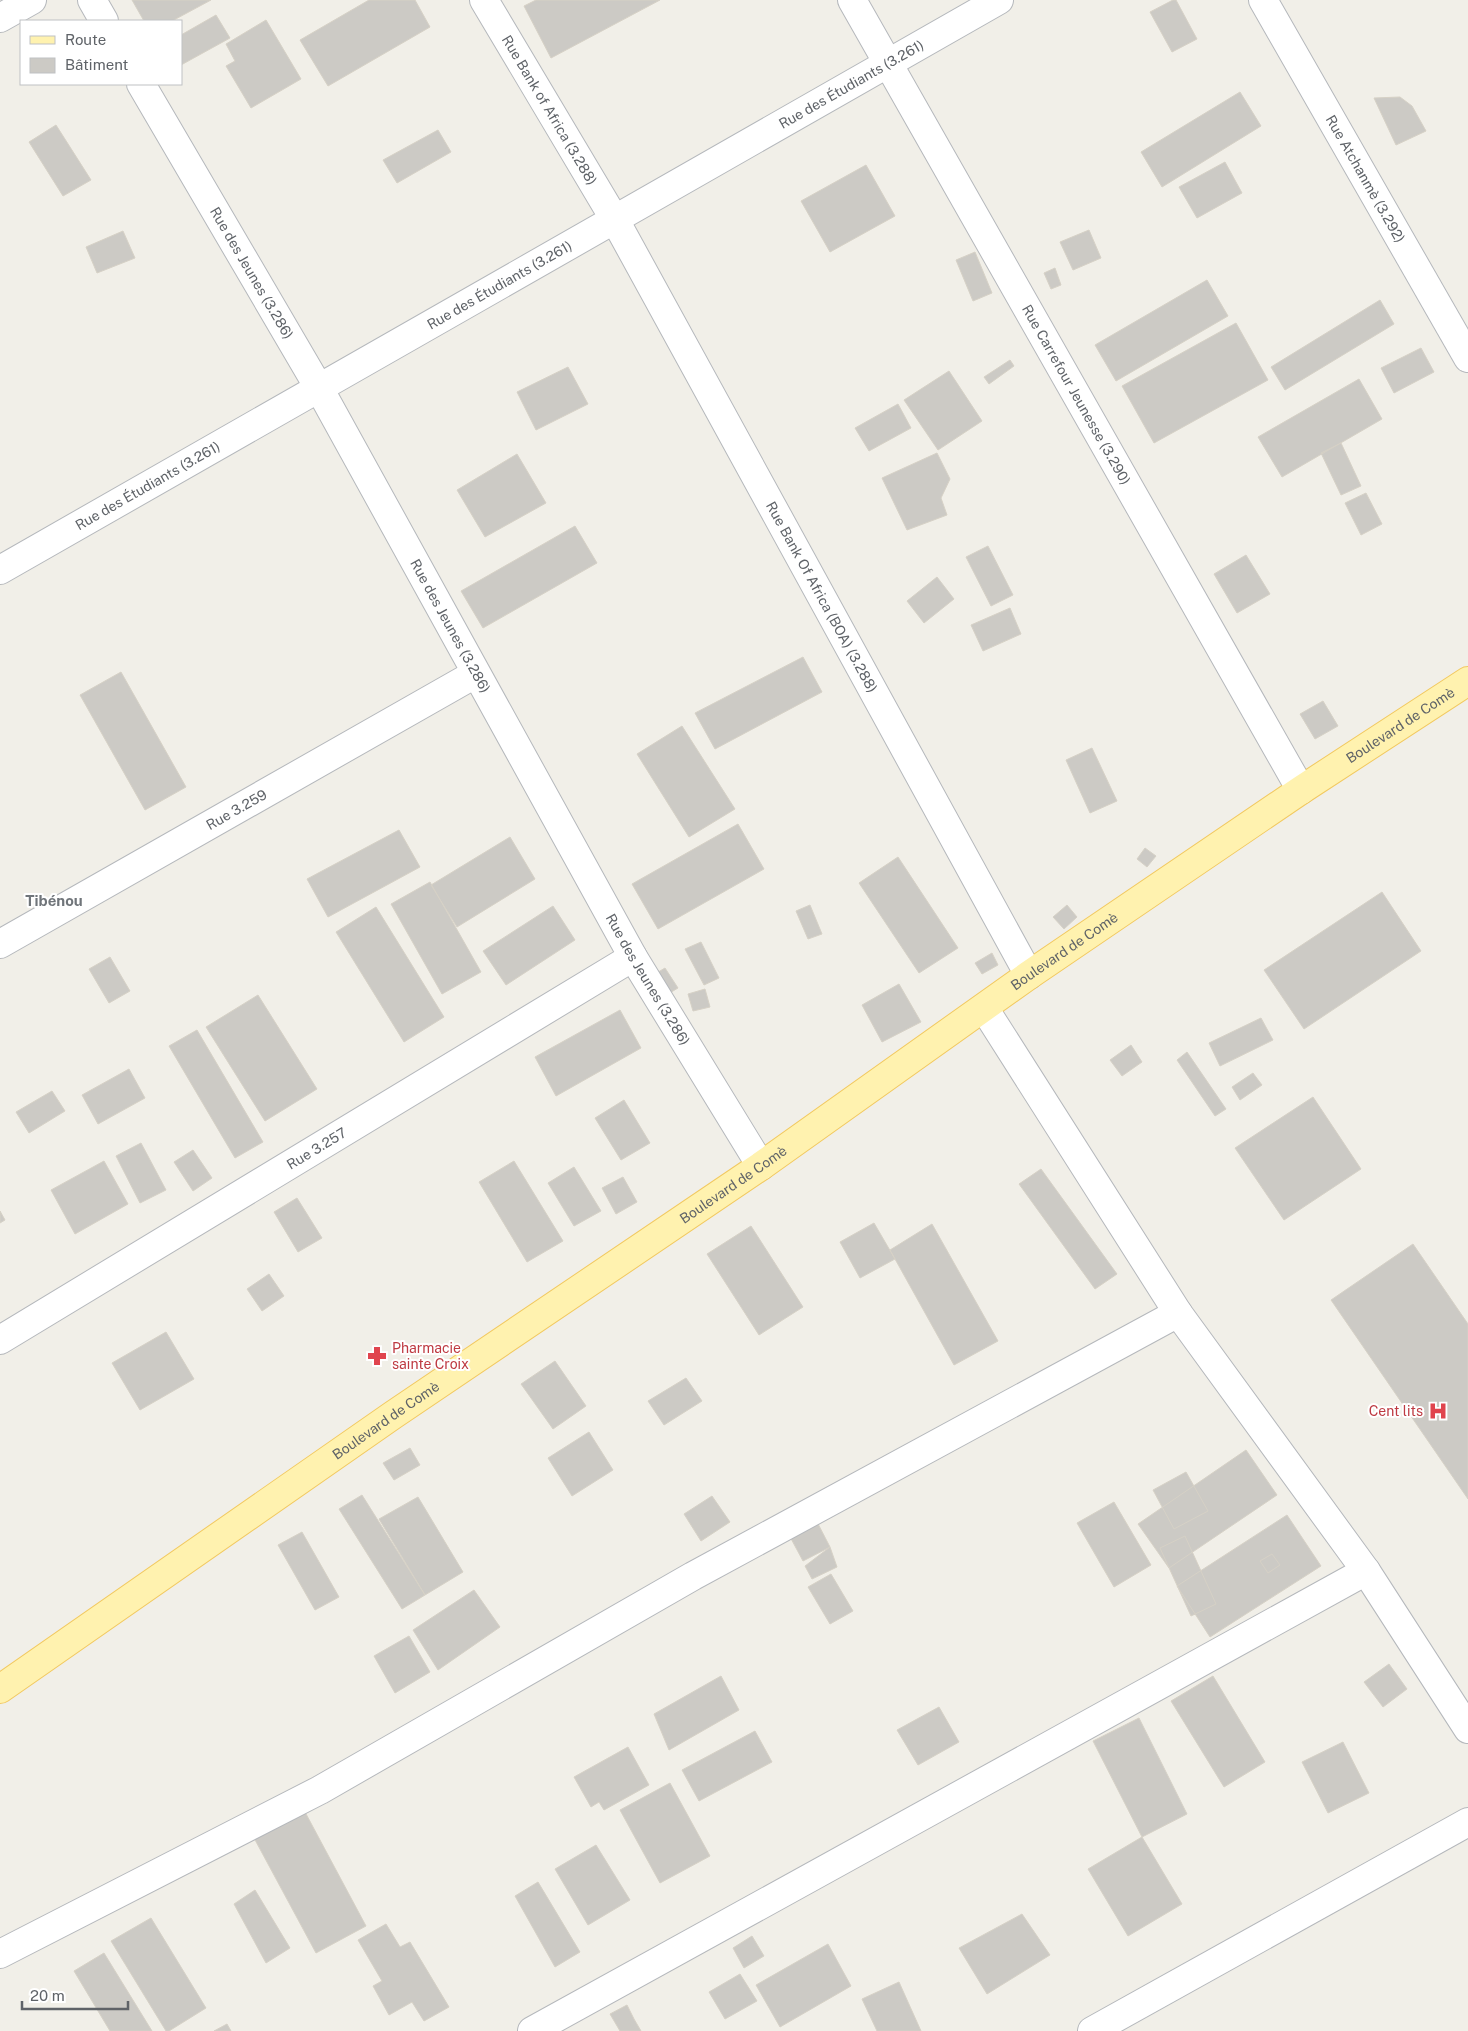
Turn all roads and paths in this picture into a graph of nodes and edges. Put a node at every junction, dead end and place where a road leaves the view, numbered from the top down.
1 (32, 0) edge
2 (92, 0) edge
3 (484, 0) edge
4 (852, 0) edge
5 (999, 0) edge
6 (1263, 0) edge
7 (0, 18) edge
8 (103, 20) edge
9 (888, 63) junction
10 (142, 85) edge
11 (615, 220) junction
12 (1468, 358) edge
13 (319, 388) junction
14 (0, 570) edge
15 (475, 674) junction
16 (1468, 681) edge
17 (1301, 790) junction
18 (0, 944) edge
19 (633, 957) junction
20 (1029, 975) junction
21 (984, 1008) junction
22 (761, 1166) junction
23 (1178, 1313) junction
24 (0, 1340) edge
25 (1366, 1571) junction
26 (0, 1689) edge
27 (1468, 1729) edge
28 (1468, 1822) edge
29 (0, 1954) edge
30 (532, 2031) edge
31 (1092, 2031) edge

1 - 7 street
2 - 8 street
3 - 11 street, Rue Bank of Africa (3.288)
4 - 9 street, Rue Carrefour Jeunesse (3.290)
5 - 9 street, Rue des Étudiants (3.261)
6 - 12 street, Rue Atchanmè (3.292)
9 - 11 street, Rue des Étudiants (3.261)
9 - 17 street, Rue Carrefour Jeunesse (3.290)
10 - 13 street, Rue des Jeunes (3.286)
11 - 13 street, Rue des Étudiants (3.261)
11 - 20 street, Rue Bank Of Africa (BOA) (3.288)
13 - 14 street, Rue des Étudiants (3.261)
13 - 15 street, Rue des Jeunes (3.286)
15 - 18 street, Rue 3.259
15 - 19 street, Rue des Jeunes (3.286)
16 - 17 main road, Boulevard de Comè
17 - 20 main road, Boulevard de Comè
19 - 22 street, Rue des Jeunes (3.286)
19 - 24 street, Rue 3.257
20 - 21 main road, Boulevard de Comè
21 - 22 main road, Boulevard de Comè
21 - 23 street
22 - 26 main road, Boulevard de Comè
23 - 25 street
23 - 29 street
25 - 27 street
25 - 30 street
28 - 31 street

